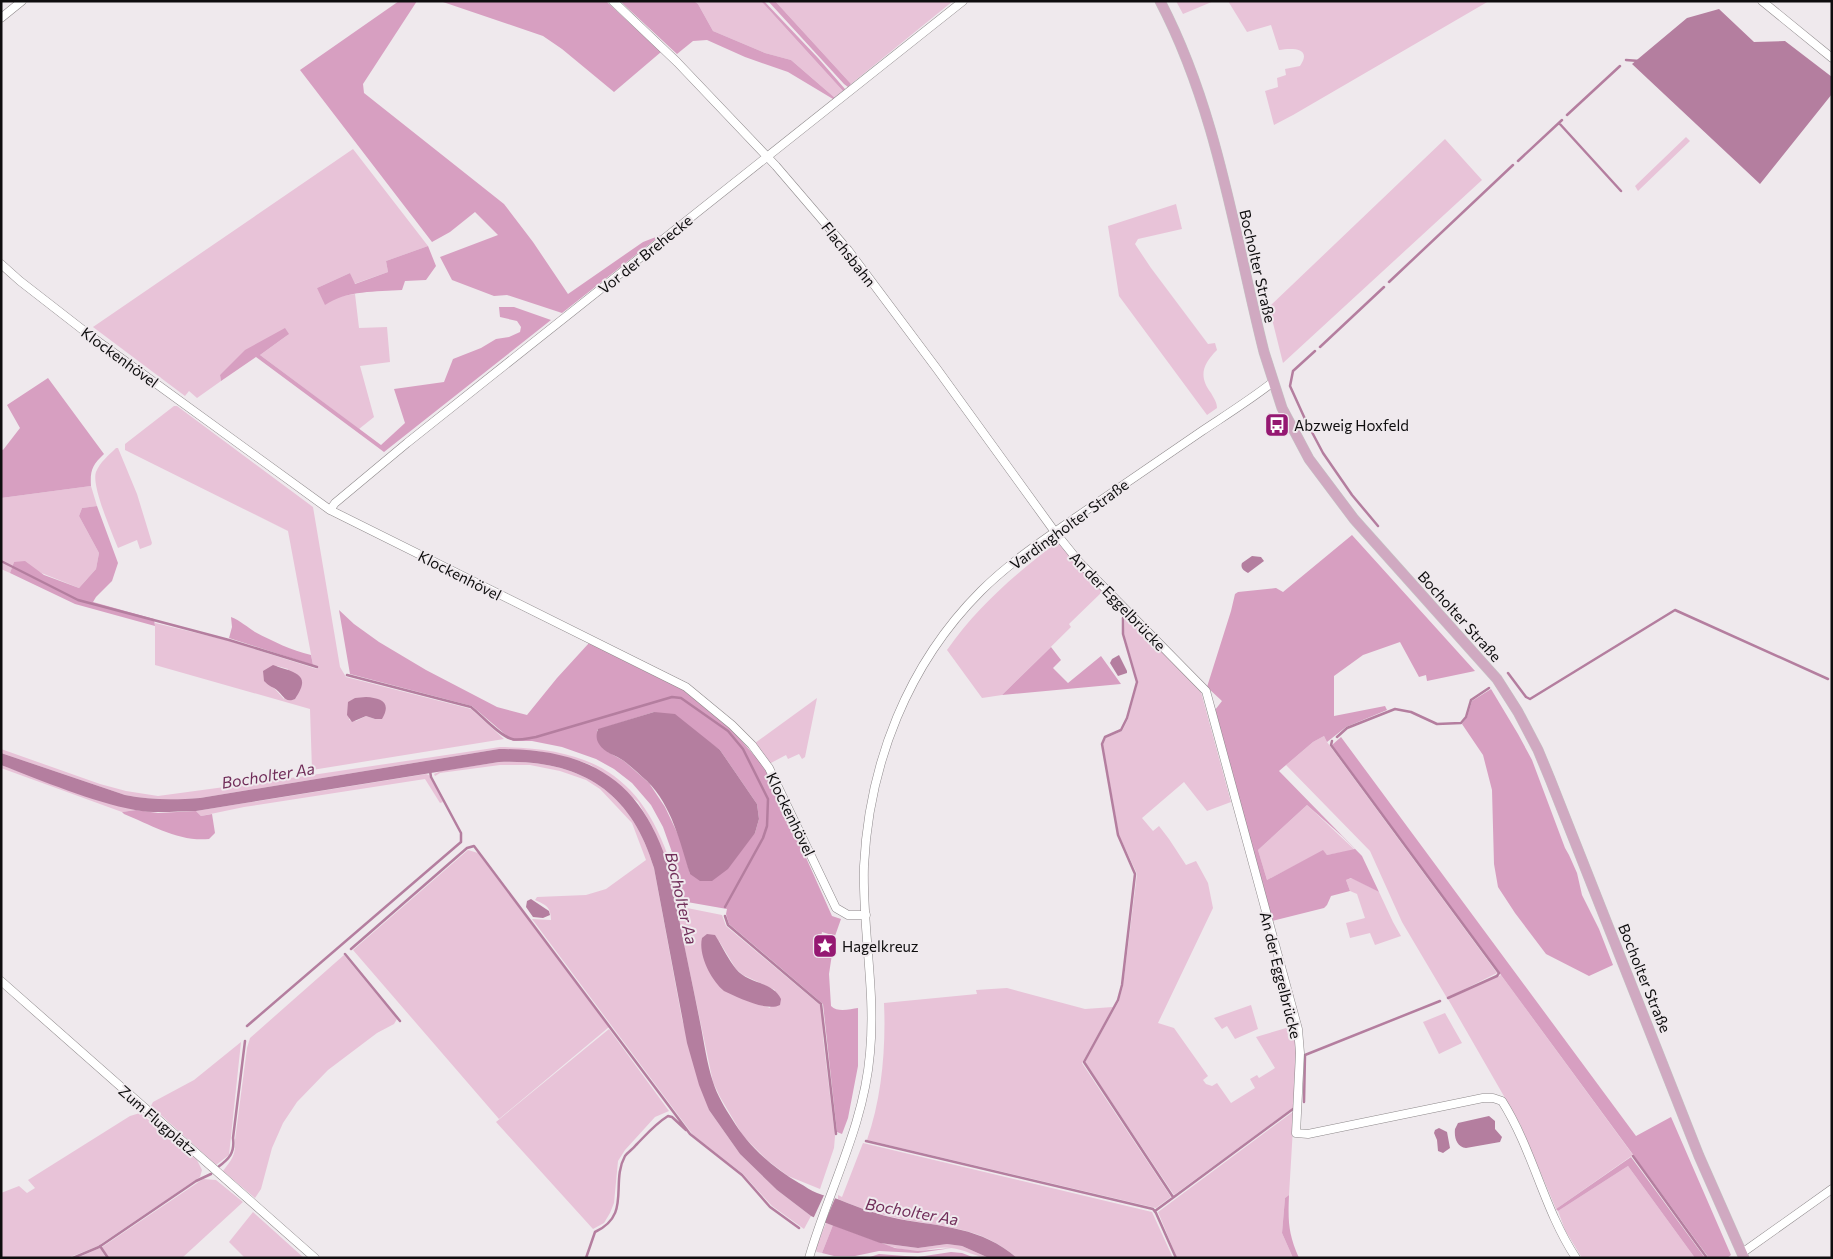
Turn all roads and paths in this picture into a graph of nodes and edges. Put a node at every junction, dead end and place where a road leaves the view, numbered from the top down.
1 (22, 1) edge
2 (613, 1) edge
3 (963, 1) edge
4 (1160, 1) edge
5 (1762, 1) edge
6 (1, 18) edge
7 (1832, 58) edge
8 (767, 156) junction
9 (1, 264) edge
10 (1273, 382) junction
11 (330, 510) junction
12 (1055, 532) junction
13 (866, 915) junction
14 (1, 982) edge
15 (1832, 1189) edge
16 (1743, 1255) edge
17 (315, 1258) edge
18 (809, 1258) edge
19 (1576, 1258) edge

1 - 6 street
2 - 8 street, Flachsbahn
3 - 8 street, Vor der Brehecke
4 - 10 main road, Bocholter Straße
5 - 7 street
8 - 11 street, Vor der Brehecke
8 - 12 street, Flachsbahn
9 - 11 street, Klockenhövel
10 - 12 street, Vardingholter Straße
10 - 16 main road, Bocholter Straße
11 - 13 street, Klockenhövel
12 - 13 street, Vardingholter Straße
12 - 19 street, An der Eggelbrücke
13 - 18 street, Vardingholter Straße
14 - 17 street, Zum Flugplatz
15 - 16 street

